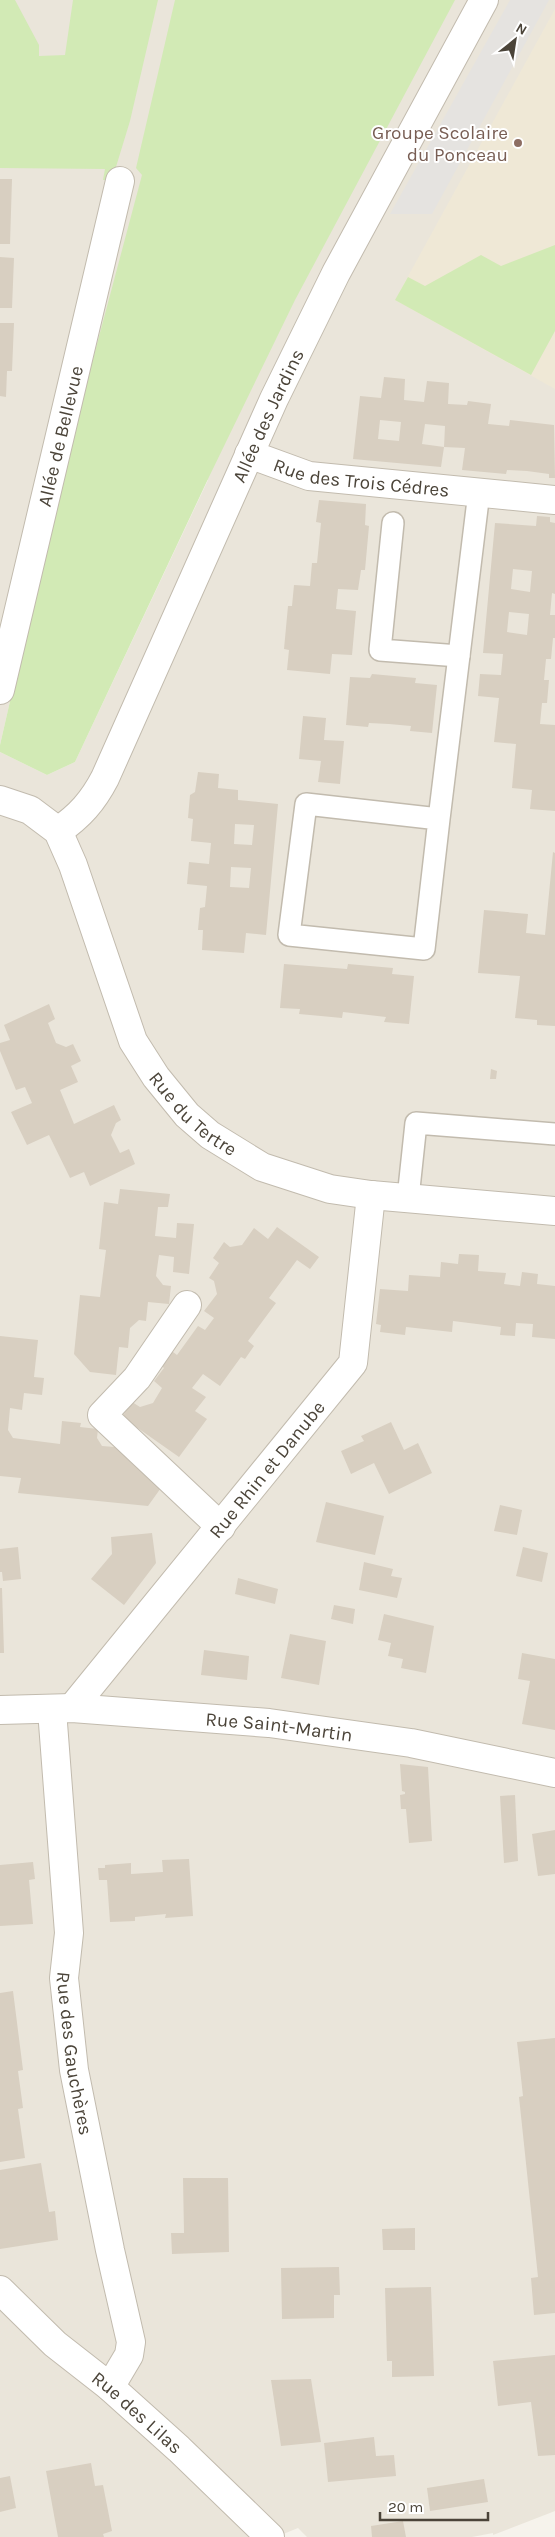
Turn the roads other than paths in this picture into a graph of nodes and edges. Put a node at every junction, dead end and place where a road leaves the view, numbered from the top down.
1 (484, 0) edge
2 (120, 181) dead end
3 (249, 454) junction
4 (479, 492) junction
5 (555, 500) edge
6 (393, 523) dead end
7 (459, 656) junction
8 (0, 690) edge
9 (0, 800) edge
10 (439, 819) junction
11 (58, 831) junction
12 (555, 1134) edge
13 (371, 1195) junction
14 (408, 1198) junction
15 (555, 1211) edge
16 (187, 1305) dead end
17 (221, 1527) junction
18 (62, 1709) junction
19 (0, 1710) edge
20 (555, 1773) edge
21 (6, 2304) edge
22 (110, 2387) junction
23 (270, 2537) edge

1 - 3 street, Allée des Jardins
2 - 8 street, Allée de Bellevue
3 - 4 street, Rue des Trois Cédres
3 - 11 street, Allée des Jardins
4 - 5 street, Rue des Trois Cédres
4 - 7 lane, Rue des Trois Cédres
6 - 7 lane
7 - 10 lane, Rue des Trois Cédres
9 - 11 street, Rue du Tertre
10 - 10 lane, Rue des Trois Cédres
11 - 13 street, Rue du Tertre
12 - 14 lane
13 - 14 street, Rue du Tertre
13 - 17 street, Rue Rhin et Danube
14 - 15 street, Rue du Tertre
16 - 17 street
17 - 18 street, Rue Rhin et Danube
18 - 19 street, Rue Saint-Martin
18 - 20 street, Rue Saint-Martin
18 - 22 street, Rue des Gauchères
21 - 22 street, Rue des Lilas
22 - 23 street, Rue des Lilas

